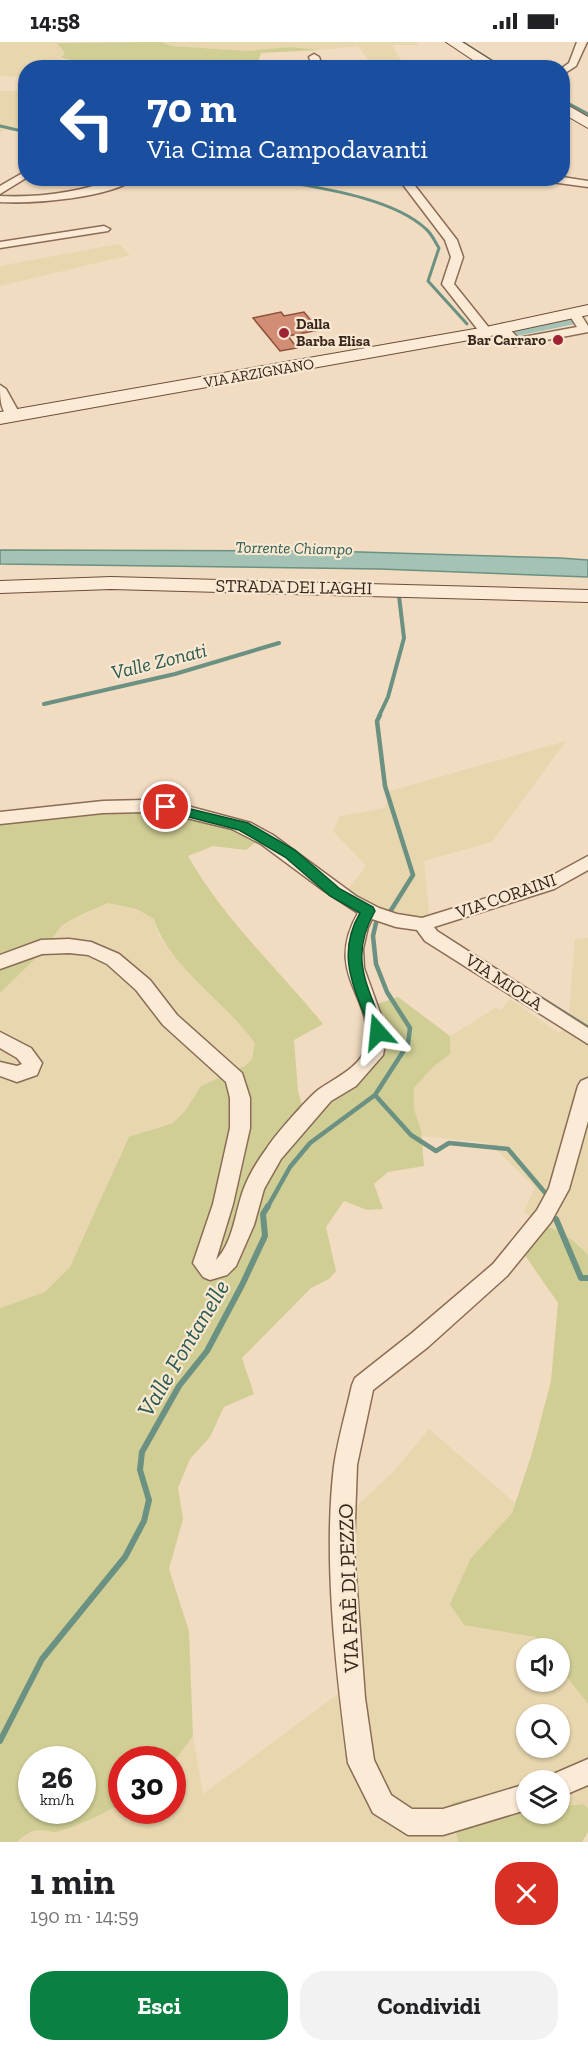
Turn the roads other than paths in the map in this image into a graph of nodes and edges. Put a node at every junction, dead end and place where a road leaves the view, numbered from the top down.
1 (453, 42) edge
2 (582, 42) edge
3 (314, 57) dead end
4 (315, 60) edge
5 (483, 60) edge
6 (570, 66) edge
7 (577, 71) dead end
8 (570, 72) edge
9 (570, 111) edge
10 (588, 122) edge
11 (18, 179) edge
12 (570, 182) edge
13 (588, 184) edge
14 (99, 186) edge
15 (409, 186) edge
16 (0, 190) edge
17 (0, 199) edge
18 (104, 229) dead end
19 (0, 245) edge
20 (581, 311) edge
21 (494, 330) junction
22 (0, 390) edge
23 (7, 417) edge
24 (0, 587) edge
25 (588, 596) edge
26 (0, 818) edge
27 (588, 862) edge
28 (368, 911) junction
29 (422, 924) junction
30 (0, 962) edge
31 (588, 1037) edge
32 (0, 1039) edge
33 (0, 1069) edge
34 (588, 1086) edge
35 (588, 1772) edge
36 (570, 1780) edge
37 (516, 1800) edge

1 - 5 street
2 - 6 street
3 - 4 street
7 - 8 street
9 - 10 street
11 - 16 street
12 - 13 street
14 - 17 street
15 - 21 street
18 - 19 street
20 - 21 street, VIA ARZIGNANO
21 - 23 street, VIA ARZIGNANO
22 - 23 street
24 - 25 street, STRADA DEI LAGHI
26 - 28 street
27 - 29 street, VIA CORAINI
28 - 29 street
28 - 30 street
29 - 31 street, VIA MIOLA
32 - 33 street
34 - 37 street, VIA FAÈ DI PEZZO
35 - 36 street

